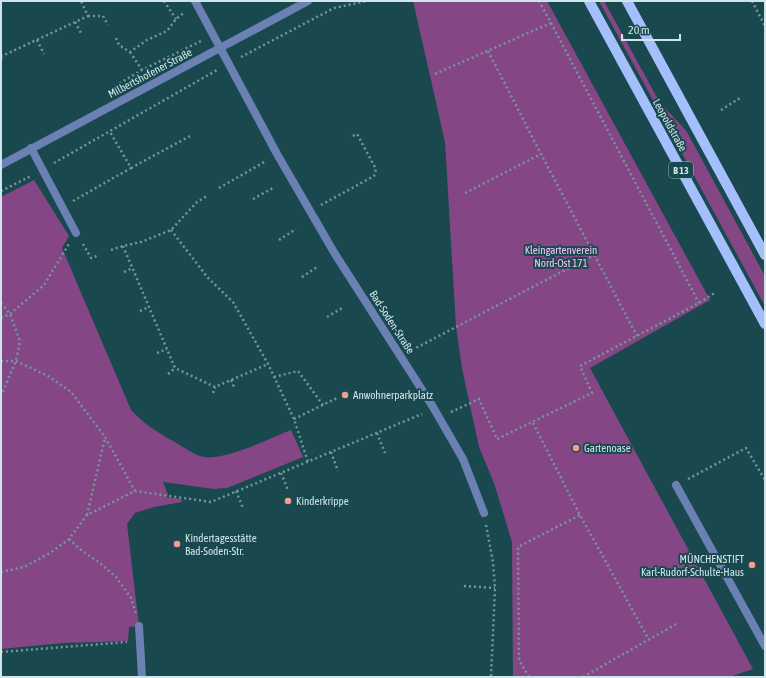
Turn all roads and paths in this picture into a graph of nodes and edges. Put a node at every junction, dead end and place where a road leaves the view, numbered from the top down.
1 (81, 1) edge
2 (164, 1) edge
3 (308, 1) edge
4 (367, 1) edge
5 (539, 1) edge
6 (589, 1) edge
7 (627, 1) edge
8 (752, 1) edge
9 (196, 2) edge
10 (88, 16) junction
11 (176, 20) junction
12 (75, 22) junction
13 (551, 23) junction
14 (108, 25) dead end
15 (765, 26) edge
16 (81, 33) dead end
17 (116, 38) dead end
18 (37, 40) junction
19 (221, 49) junction
20 (488, 51) junction
21 (130, 52) junction
22 (44, 54) dead end
23 (2, 56) edge
24 (1, 60) edge
25 (229, 63) junction
26 (142, 70) dead end
27 (435, 74) dead end
28 (740, 98) dead end
29 (721, 110) dead end
30 (110, 132) junction
31 (190, 136) dead end
32 (350, 137) dead end
33 (31, 148) junction
34 (277, 154) junction
35 (541, 154) junction
36 (1, 165) edge
37 (132, 168) junction
38 (43, 169) junction
39 (219, 188) dead end
40 (273, 188) dead end
41 (1, 191) edge
42 (465, 193) dead end
43 (207, 196) dead end
44 (253, 199) dead end
45 (62, 207) junction
46 (310, 211) junction
47 (296, 229) dead end
48 (171, 230) junction
49 (76, 233) junction
50 (279, 240) dead end
51 (124, 246) junction
52 (111, 250) dead end
53 (594, 255) junction
54 (765, 255) edge
55 (97, 256) dead end
56 (317, 266) dead end
57 (133, 268) junction
58 (124, 272) dead end
59 (302, 277) dead end
60 (716, 292) dead end
61 (1, 303) edge
62 (699, 303) junction
63 (149, 307) junction
64 (344, 307) dead end
65 (140, 311) dead end
66 (10, 314) junction
67 (327, 317) dead end
68 (1, 318) edge
69 (765, 324) edge
70 (637, 336) junction
71 (167, 349) junction
72 (157, 353) dead end
73 (400, 356) junction
74 (1, 361) edge
75 (16, 361) junction
76 (268, 364) junction
77 (174, 368) junction
78 (168, 374) dead end
79 (274, 377) junction
80 (231, 380) junction
81 (215, 387) junction
82 (234, 387) dead end
83 (213, 393) dead end
84 (1, 396) edge
85 (337, 398) dead end
86 (323, 406) junction
87 (433, 407) junction
88 (439, 418) junction
89 (294, 420) junction
90 (533, 423) junction
91 (377, 433) junction
92 (105, 437) junction
93 (331, 452) junction
94 (385, 453) dead end
95 (308, 462) junction
96 (338, 471) dead end
97 (281, 473) junction
98 (765, 480) edge
99 (676, 485) joint
100 (288, 490) dead end
101 (135, 491) junction
102 (236, 491) junction
103 (243, 508) dead end
104 (484, 513) joint
105 (87, 515) junction
106 (580, 515) junction
107 (69, 539) junction
108 (1, 572) edge
109 (464, 586) dead end
110 (494, 588) junction
111 (678, 623) dead end
112 (139, 626) joint
113 (649, 640) junction
114 (140, 641) junction
115 (765, 646) edge
116 (1, 652) edge
117 (142, 677) edge
118 (491, 677) edge
119 (529, 677) edge
120 (583, 677) edge

1 - 10 path
2 - 11 path
3 - 19 street, Milbertshofener Straße
4 - 25 path
5 - 13 path
6 - 69 main road, Leopoldstraße / B 13
7 - 54 main road, Leopoldstraße
8 - 15 path
9 - 11 path
9 - 19 street, Bad-Soden-Straße
10 - 12 path
10 - 14 path
11 - 21 path
12 - 16 path
12 - 18 path
13 - 20 path
13 - 62 path
17 - 21 path
18 - 22 path
18 - 23 path
19 - 25 street, Bad-Soden-Straße
19 - 33 street, Milbertshofener Straße
20 - 27 path
20 - 35 path
21 - 26 path
23 - 24 path
25 - 30 path
25 - 34 street, Bad-Soden-Straße
28 - 29 path
30 - 37 path
30 - 38 path
31 - 37 path
32 - 46 path
33 - 36 street, Milbertshofener Straße
33 - 38 street
34 - 39 path
34 - 46 street, Bad-Soden-Straße
35 - 42 path
35 - 53 path
37 - 45 path
38 - 41 path
38 - 45 street
40 - 44 path
43 - 48 path
45 - 49 street
46 - 73 street, Bad-Soden-Straße
47 - 50 path
48 - 51 path
48 - 76 path
49 - 55 path
49 - 66 path
51 - 52 path
51 - 57 path
53 - 70 path
53 - 73 path
56 - 59 path
57 - 58 path
57 - 63 path
60 - 62 path
61 - 66 path
62 - 70 path
63 - 65 path
63 - 71 path
64 - 67 path
66 - 68 path
66 - 75 path
70 - 90 path
71 - 72 path
71 - 77 path
73 - 87 street, Bad-Soden-Straße
74 - 75 path
75 - 84 path
75 - 92 path
76 - 79 path
76 - 80 path
77 - 78 path
77 - 81 path
79 - 86 path
79 - 89 path
80 - 81 path
80 - 82 path
81 - 83 path
85 - 86 path
86 - 89 path
87 - 88 street, Bad-Soden-Straße
87 - 91 path
88 - 90 path
88 - 104 street, Bad-Soden-Straße
89 - 95 path
90 - 106 path
91 - 93 path
91 - 94 path
92 - 101 path
92 - 105 path
93 - 95 path
93 - 96 path
95 - 97 path
97 - 100 path
97 - 102 path
98 - 99 path
99 - 115 street
101 - 102 path
101 - 105 path
102 - 103 path
104 - 110 path
105 - 107 path
106 - 113 path
106 - 119 path
107 - 108 path
107 - 112 path
109 - 110 path
110 - 118 path
111 - 113 path
112 - 114 street
113 - 120 path
114 - 116 path
114 - 117 street

